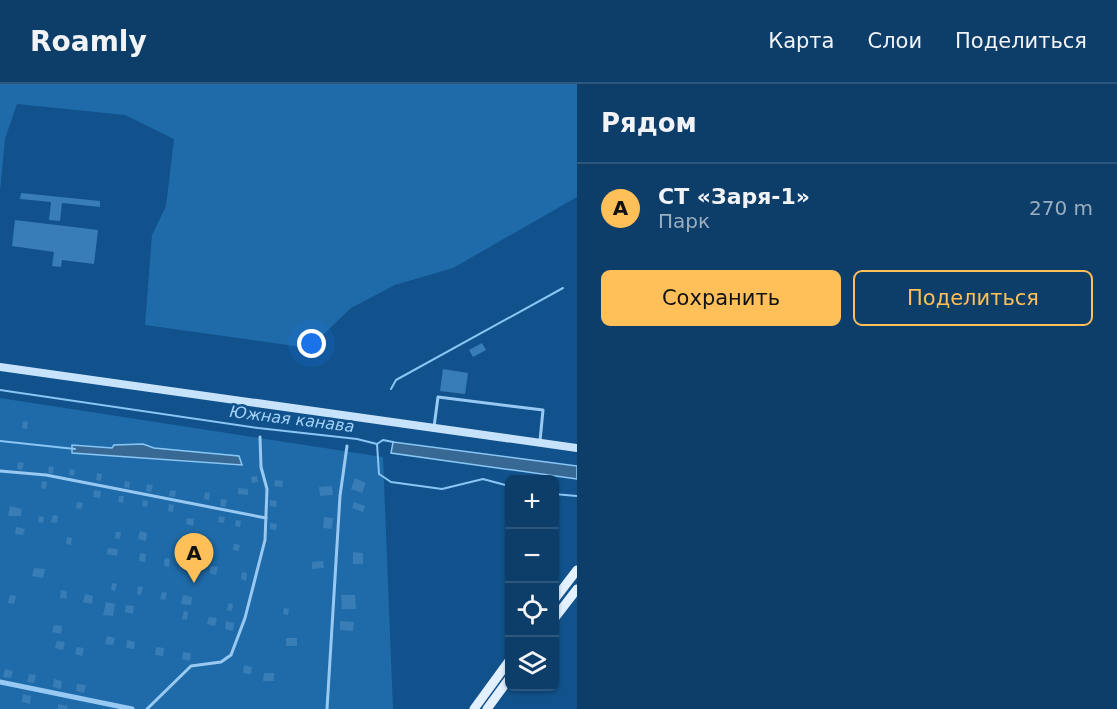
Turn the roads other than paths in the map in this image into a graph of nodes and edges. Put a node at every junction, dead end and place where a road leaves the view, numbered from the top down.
1 (0, 367) edge
2 (434, 429) junction
3 (260, 437) dead end
4 (540, 443) junction
5 (347, 446) dead end
6 (577, 448) edge
7 (0, 471) edge
8 (266, 518) junction
9 (577, 570) edge
10 (577, 589) edge
11 (559, 595) edge
12 (559, 614) edge
13 (505, 668) edge
14 (0, 682) edge
15 (505, 686) edge
16 (132, 709) edge
17 (147, 709) edge
18 (327, 709) edge
19 (474, 709) edge
20 (487, 709) edge

1 - 2 main road
2 - 4 main road
2 - 4 lane
3 - 8 lane
4 - 6 main road
5 - 18 lane
7 - 8 lane
8 - 17 lane
9 - 11 main road
10 - 12 main road
13 - 19 main road
14 - 16 street
15 - 20 main road

